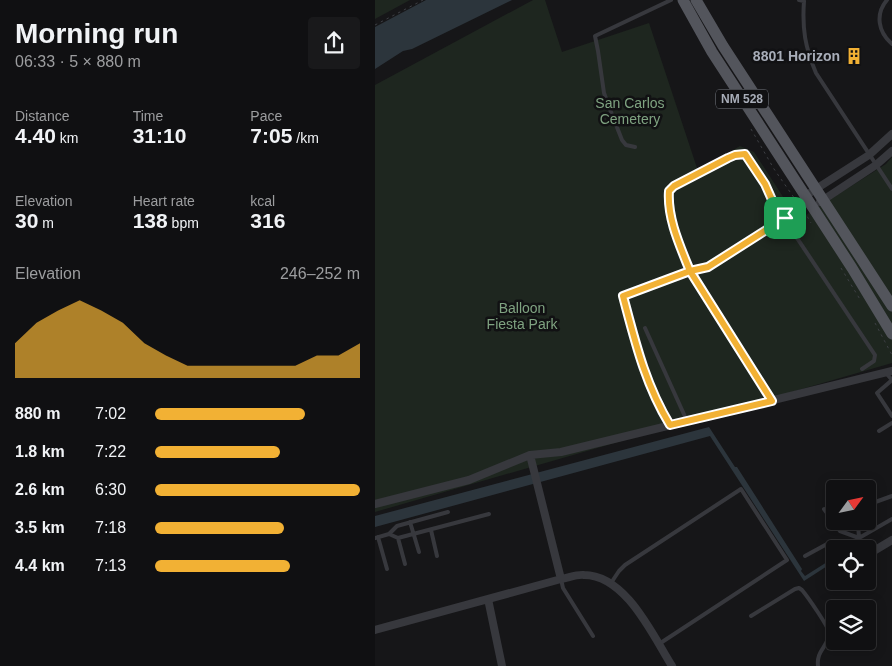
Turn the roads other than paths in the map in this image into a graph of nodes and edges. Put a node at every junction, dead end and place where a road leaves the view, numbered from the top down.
1 (671, 0) edge
2 (683, 0) edge
3 (696, 0) edge
4 (799, 0) edge
5 (887, 0) edge
6 (892, 44) edge
7 (892, 134) edge
8 (635, 147) dead end
9 (892, 151) edge
10 (869, 155) junction
11 (876, 165) junction
12 (816, 189) junction
13 (892, 189) edge
14 (824, 200) junction
15 (809, 202) junction
16 (785, 218) junction
17 (690, 271) junction
18 (892, 306) edge
19 (645, 328) dead end
20 (892, 334) edge
21 (862, 369) dead end
22 (889, 372) edge
23 (772, 401) junction
24 (892, 416) edge
25 (687, 421) junction
26 (892, 423) edge
27 (670, 425) junction
28 (879, 432) dead end
29 (530, 455) junction
30 (892, 496) edge
31 (876, 502) edge
32 (375, 504) edge
33 (824, 509) dead end
34 (448, 512) dead end
35 (489, 514) dead end
36 (892, 519) edge
37 (410, 522) junction
38 (431, 530) junction
39 (858, 530) edge
40 (389, 534) junction
41 (414, 534) junction
42 (377, 537) edge
43 (398, 538) junction
44 (859, 538) junction
45 (892, 540) edge
46 (826, 545) edge
47 (876, 550) edge
48 (419, 552) dead end
49 (437, 556) dead end
50 (805, 556) dead end
51 (405, 564) dead end
52 (387, 569) dead end
53 (561, 579) junction
54 (611, 583) junction
55 (488, 599) junction
56 (751, 616) dead end
57 (375, 630) edge
58 (593, 636) dead end
59 (658, 644) junction
60 (502, 666) edge
61 (673, 666) edge
62 (819, 666) edge

1 - 8 lane
2 - 15 main road, NM 528
3 - 12 main road, NM 528
4 - 10 lane
5 - 6 lane
7 - 10 street
9 - 11 street
10 - 11 lane
10 - 12 street
11 - 13 lane
11 - 14 street
12 - 14 main road, NM 528
12 - 15 street
14 - 15 street
14 - 18 main road, NM 528
15 - 16 lane
15 - 20 main road, NM 528
16 - 17 lane
16 - 17 lane
16 - 21 lane
17 - 23 lane
17 - 27 lane
19 - 25 lane
22 - 23 street
22 - 24 lane
23 - 25 street
25 - 27 street
26 - 28 lane
27 - 29 street
29 - 32 street
29 - 53 street
30 - 31 lane
33 - 44 lane
34 - 37 lane
35 - 38 lane
36 - 44 lane
37 - 40 lane
37 - 41 lane
38 - 41 lane
38 - 49 lane
39 - 44 lane
40 - 42 lane
40 - 43 lane
41 - 43 lane
41 - 48 lane
42 - 52 lane
43 - 51 lane
45 - 47 street
46 - 50 lane
53 - 54 street
53 - 55 street
53 - 58 lane
54 - 59 street
54 - 59 lane
55 - 57 street
55 - 60 street
56 - 62 lane
59 - 61 street

